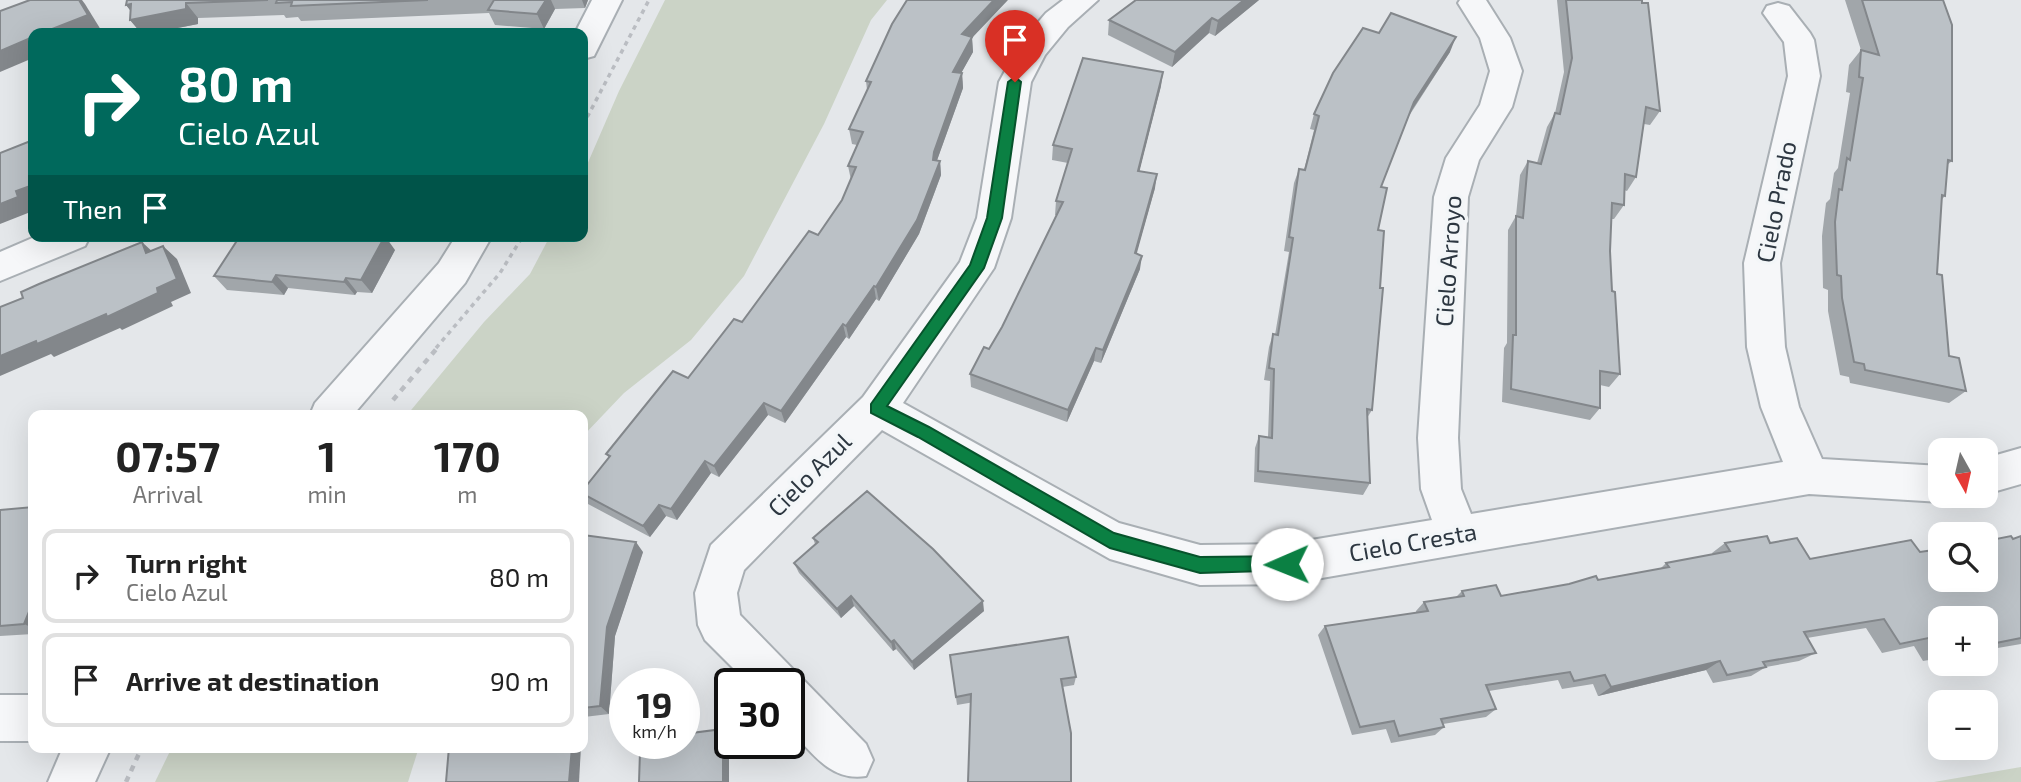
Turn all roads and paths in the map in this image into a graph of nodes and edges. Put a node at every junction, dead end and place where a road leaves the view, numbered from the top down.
1 (607, 0) edge
2 (649, 0) edge
3 (1083, 0) edge
4 (1473, 3) dead end
5 (1779, 13) dead end
6 (588, 38) edge
7 (588, 116) edge
8 (59, 242) edge
9 (471, 242) edge
10 (0, 267) edge
11 (877, 409) junction
12 (333, 410) edge
13 (2021, 466) edge
14 (1998, 472) edge
15 (1810, 476) junction
16 (1928, 483) edge
17 (1458, 535) junction
18 (764, 668) edge
19 (805, 711) edge
20 (0, 718) edge
21 (28, 719) edge
22 (85, 753) edge
23 (139, 753) edge
24 (850, 760) dead end
25 (71, 782) edge
26 (126, 782) edge

1 - 6 street
2 - 7 path
3 - 11 street, Cielo Azul
4 - 17 street, Cielo Arroyo
5 - 15 street, Cielo Prado
8 - 10 street
9 - 12 street
11 - 17 street, Cielo Cresta
11 - 18 street, Cielo Azul
13 - 14 street
15 - 16 street, Cielo Cresta
15 - 17 street, Cielo Cresta
19 - 24 street
20 - 21 street
22 - 25 street
23 - 26 path

